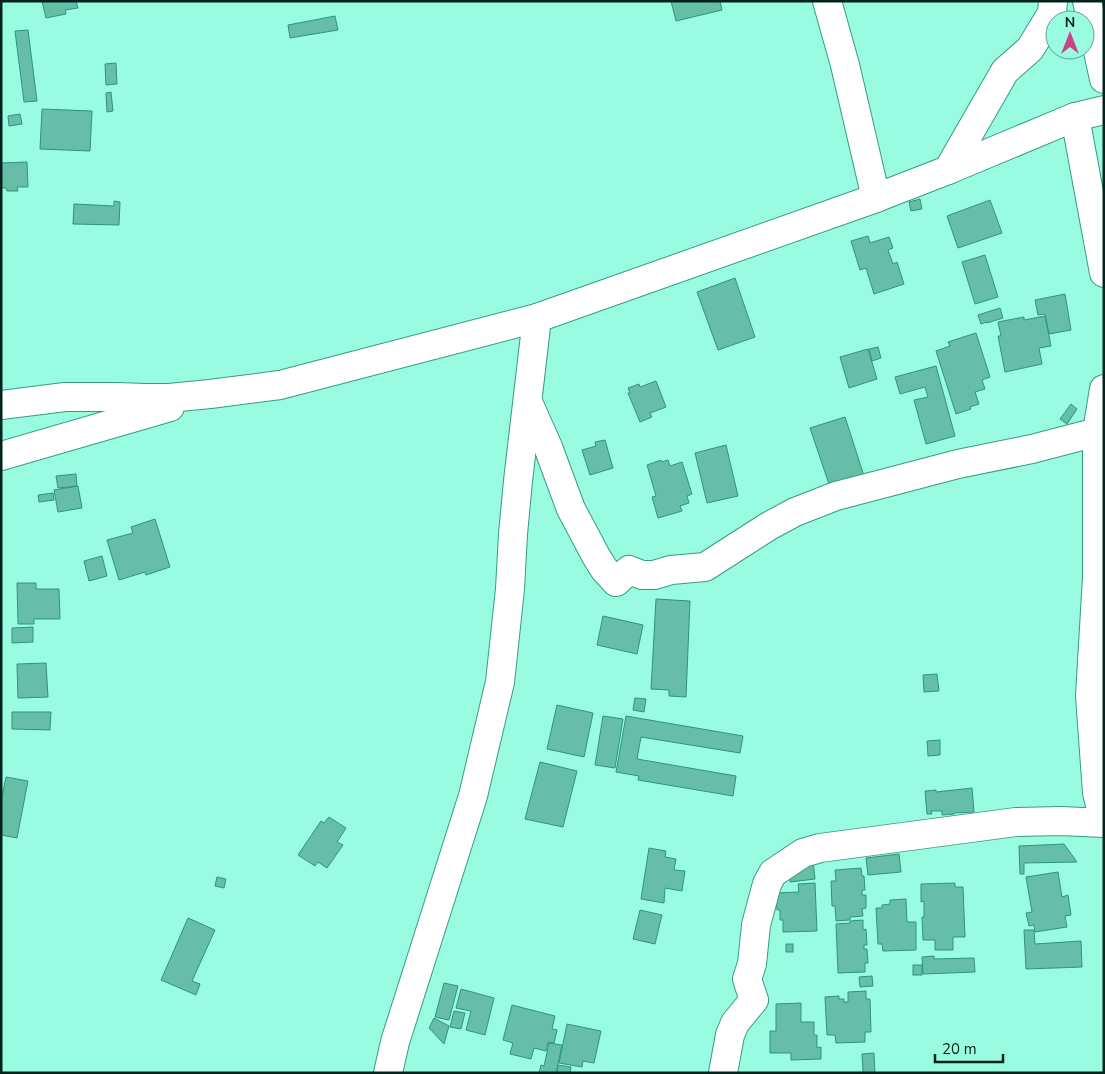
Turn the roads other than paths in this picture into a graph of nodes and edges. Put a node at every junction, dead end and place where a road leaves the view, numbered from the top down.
1 (827, 1) edge
2 (1053, 1) edge
3 (1086, 1) edge
4 (1100, 41) edge
5 (1104, 79) edge
6 (1104, 110) edge
7 (1075, 117) junction
8 (948, 170) junction
9 (876, 198) junction
10 (1104, 273) edge
11 (537, 318) junction
12 (1104, 389) edge
13 (210, 394) junction
14 (528, 402) junction
15 (1, 405) edge
16 (1097, 432) junction
17 (1, 456) edge
18 (1104, 822) edge
19 (388, 1073) edge
20 (723, 1073) edge

1 - 9 street
2 - 8 street
3 - 4 street
4 - 5 street
6 - 7 street
7 - 8 street
7 - 10 street
8 - 9 street
9 - 11 street
11 - 13 street
11 - 14 street
12 - 16 street
13 - 15 street
13 - 17 street
14 - 16 street
14 - 19 street
16 - 18 street
18 - 20 street

